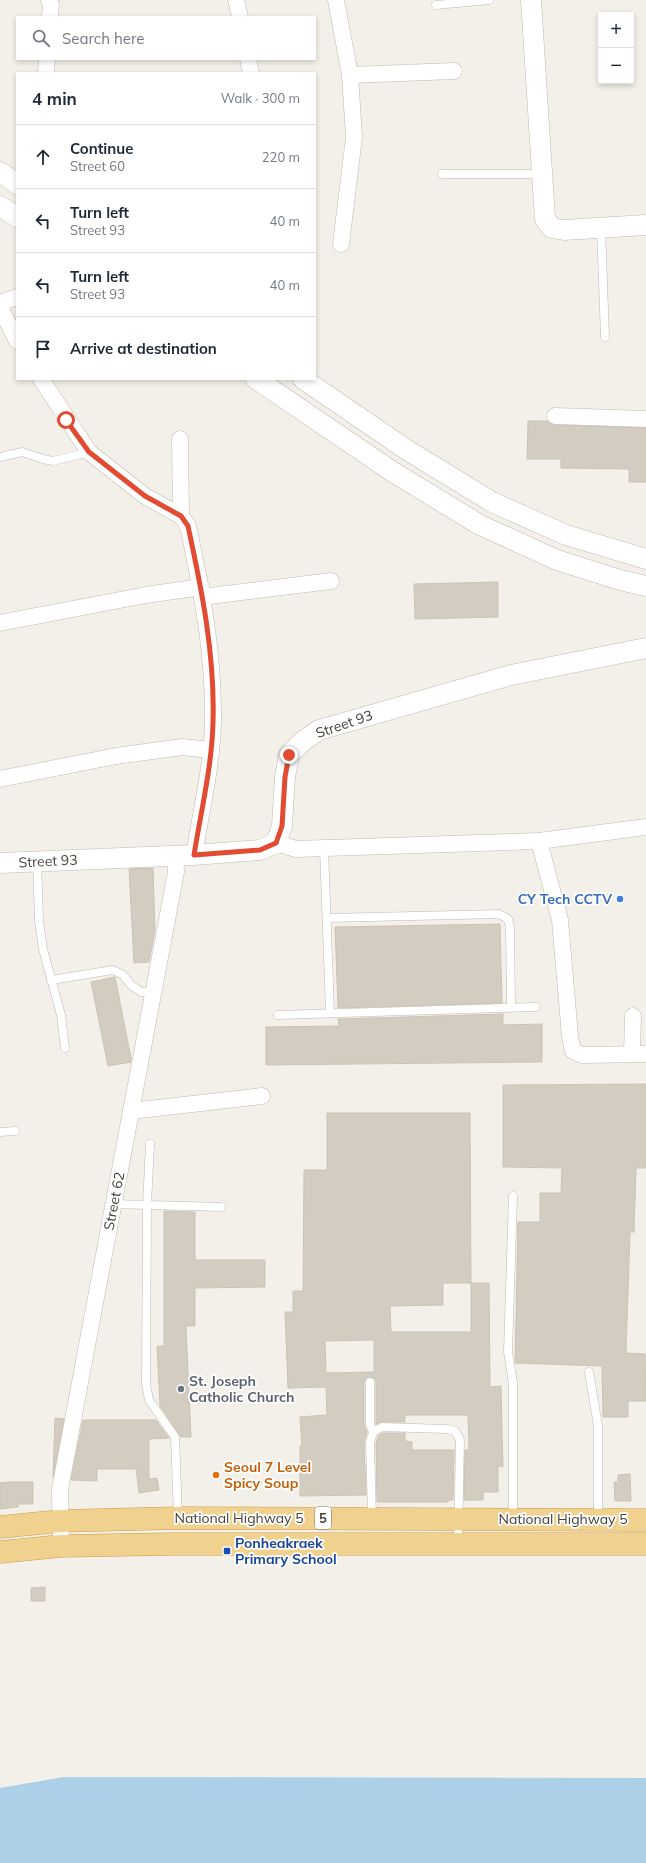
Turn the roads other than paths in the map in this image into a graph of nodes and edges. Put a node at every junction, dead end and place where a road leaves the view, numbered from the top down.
1 (49, 0) edge
2 (236, 0) edge
3 (336, 0) edge
4 (489, 0) edge
5 (531, 0) edge
6 (436, 5) dead end
7 (50, 16) edge
8 (240, 16) edge
9 (47, 60) edge
10 (248, 60) edge
11 (454, 71) dead end
12 (46, 72) edge
13 (251, 72) edge
14 (350, 75) junction
15 (0, 172) edge
16 (442, 174) dead end
17 (541, 174) junction
18 (16, 183) edge
19 (0, 206) edge
20 (16, 216) edge
21 (646, 225) edge
22 (601, 228) junction
23 (341, 244) dead end
24 (16, 297) edge
25 (0, 303) edge
26 (0, 307) edge
27 (605, 337) dead end
28 (16, 339) edge
29 (41, 380) edge
30 (257, 380) edge
31 (304, 380) edge
32 (555, 416) dead end
33 (646, 419) edge
34 (180, 439) dead end
35 (89, 452) junction
36 (0, 457) edge
37 (181, 516) junction
38 (646, 560) edge
39 (331, 581) dead end
40 (646, 586) edge
41 (202, 592) junction
42 (0, 623) edge
43 (646, 648) edge
44 (211, 750) junction
45 (0, 778) edge
46 (646, 827) edge
47 (539, 840) junction
48 (276, 843) junction
49 (324, 848) junction
50 (185, 855) junction
51 (37, 861) junction
52 (0, 863) edge
53 (326, 918) junction
54 (51, 980) junction
55 (153, 992) junction
56 (511, 1007) junction
57 (536, 1007) dead end
58 (330, 1012) junction
59 (278, 1015) dead end
60 (633, 1016) dead end
61 (64, 1048) dead end
62 (639, 1054) edge
63 (262, 1096) dead end
64 (131, 1111) junction
65 (15, 1131) dead end
66 (0, 1132) edge
67 (150, 1144) dead end
68 (513, 1196) dead end
69 (113, 1204) junction
70 (147, 1205) junction
71 (220, 1207) dead end
72 (589, 1372) dead end
73 (370, 1382) dead end
74 (373, 1432) junction
75 (178, 1518) junction
76 (372, 1518) junction
77 (458, 1519) junction
78 (513, 1519) junction
79 (598, 1520) junction
80 (646, 1520) edge
81 (60, 1521) junction
82 (0, 1527) edge
83 (458, 1544) junction
84 (646, 1544) edge
85 (61, 1546) junction
86 (0, 1552) edge

1 - 7 street
2 - 8 street
3 - 14 street
4 - 6 lane
5 - 17 street
9 - 12 street
10 - 13 street
11 - 14 street
14 - 23 street
15 - 18 street
16 - 17 lane
17 - 22 street
19 - 20 street
21 - 22 street
22 - 27 lane
24 - 25 street
26 - 28 street
29 - 35 street
30 - 40 street
31 - 38 street
32 - 33 street
34 - 37 street
35 - 36 lane
35 - 37 street
37 - 41 street, Street 62
39 - 41 street
41 - 42 street
41 - 44 street, Street 62
43 - 48 street, Street 93
44 - 45 street
44 - 50 street, Street 62
46 - 47 street
47 - 49 street
47 - 62 street
48 - 49 street
48 - 50 street, Street 93
49 - 53 lane
50 - 51 street, Street 93
50 - 55 street, Street 62
51 - 52 street, Street 93
51 - 54 lane
53 - 56 lane
53 - 58 lane
54 - 55 lane
54 - 61 lane
55 - 64 street, Street 62
56 - 57 lane
56 - 58 lane
58 - 59 lane
60 - 62 street
63 - 64 street
64 - 69 street, Street 62
65 - 66 lane
67 - 70 lane
68 - 78 lane
69 - 70 lane
69 - 81 street, Street 62
70 - 71 lane
70 - 75 lane
72 - 79 lane
73 - 74 lane
74 - 76 lane
74 - 77 lane
75 - 76 highway, National Highway 5 / 5
75 - 81 highway, National Highway 5 / 5
76 - 77 highway, National Highway 5 / 5
77 - 78 highway, National Highway 5 / 5
77 - 83 lane
78 - 79 highway, National Highway 5 / 5
79 - 80 highway, National Highway 5 / 5
81 - 82 highway, National Highway 5 / 5
81 - 85 street, Street 62
83 - 84 highway, National Highway 5 / 5
83 - 85 highway, National Highway 5 / 5
85 - 86 highway, National Highway 5 / 5

